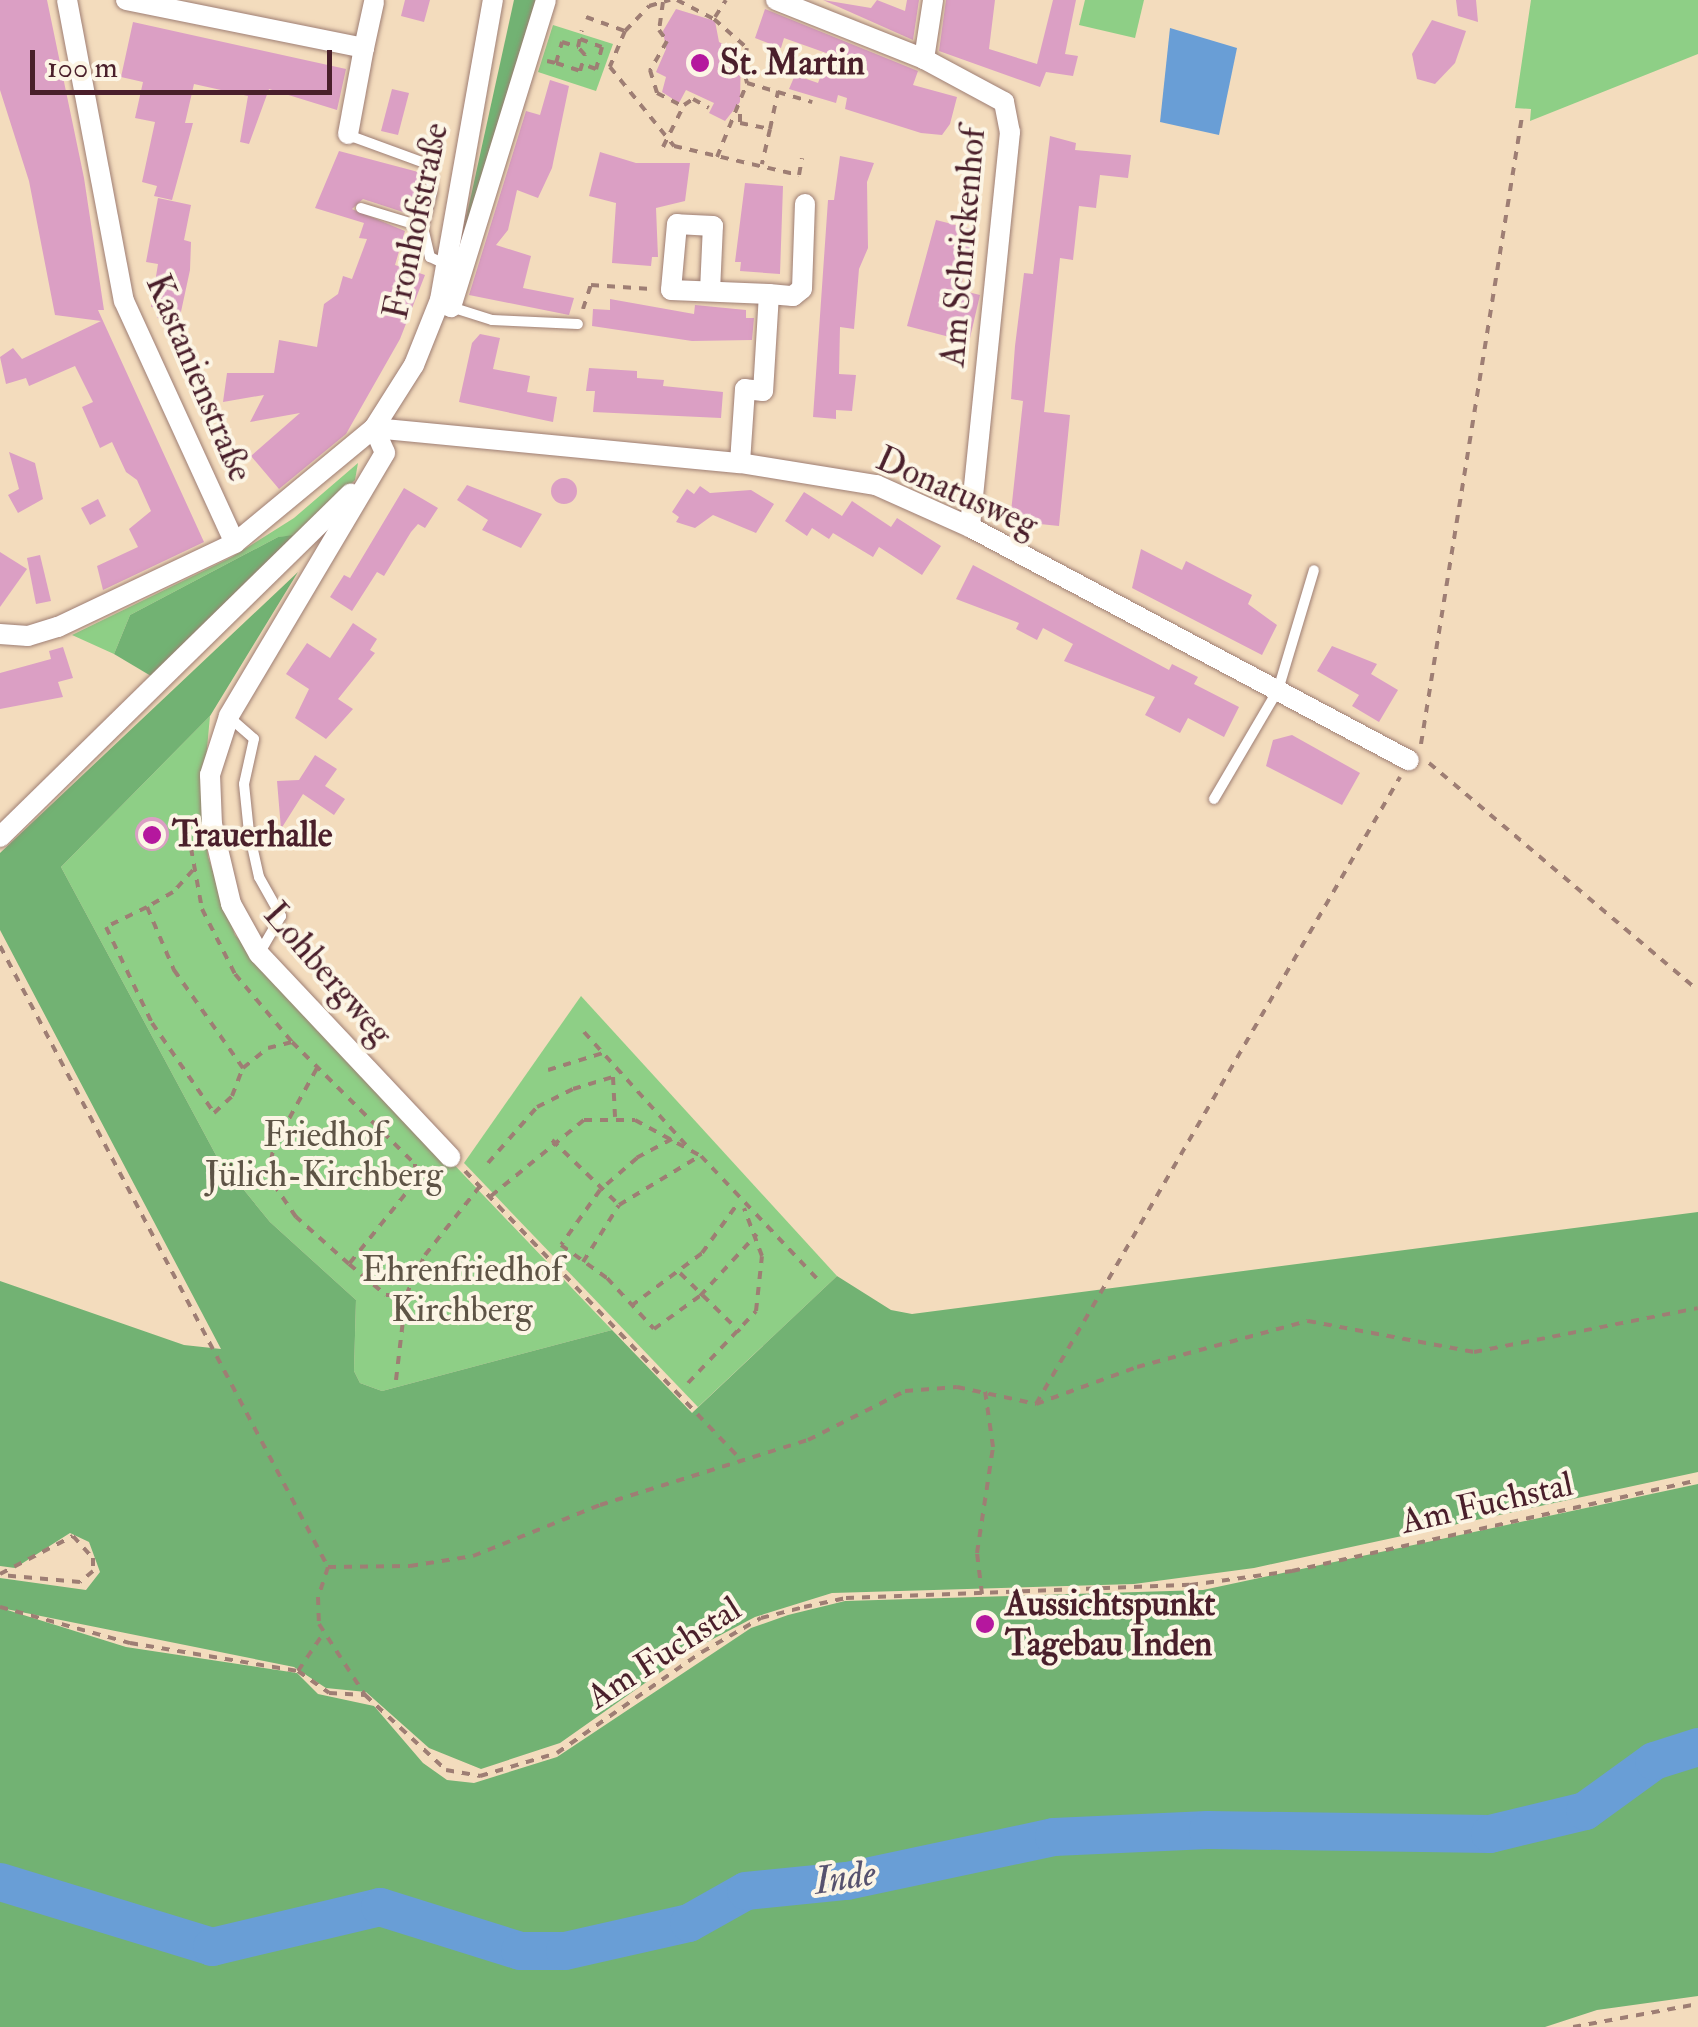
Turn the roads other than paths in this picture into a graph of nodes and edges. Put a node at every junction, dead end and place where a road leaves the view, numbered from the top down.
1 (67, 0) edge
2 (126, 0) edge
3 (493, 0) edge
4 (546, 0) edge
5 (776, 0) edge
6 (933, 0) edge
7 (374, 2) edge
8 (364, 48) junction
9 (924, 59) junction
10 (348, 134) joint
11 (806, 204) dead end
12 (361, 208) dead end
13 (423, 227) junction
14 (446, 264) junction
15 (710, 291) junction
16 (769, 294) junction
17 (445, 304) junction
18 (578, 324) road end
19 (374, 428) junction
20 (740, 463) junction
21 (366, 486) junction
22 (970, 527) junction
23 (235, 543) junction
24 (1314, 570) dead end
25 (0, 634) edge
26 (1278, 690) junction
27 (228, 716) junction
28 (1410, 760) road end
29 (1214, 799) dead end
30 (0, 837) edge
31 (260, 954) junction
32 (450, 1157) road end

1 - 23 street, Kastanienstraße
2 - 8 street
3 - 14 street, Fronhofstraße
4 - 17 street
5 - 9 street, Am Schrickenhof
6 - 9 street
7 - 8 street
8 - 10 street
9 - 22 street, Am Schrickenhof
10 - 13 lane
11 - 16 street
12 - 13 lane
13 - 14 lane
14 - 17 street, Fronhofstraße
15 - 15 street
15 - 16 street
16 - 20 street
17 - 18 lane
17 - 19 street, Fronhofstraße
19 - 20 street, Donatusweg
19 - 21 street, Lohbergweg
19 - 23 street, Fronhofstraße
20 - 22 street, Donatusweg
21 - 27 street, Lohbergweg
21 - 30 street
22 - 26 street, Donatusweg
23 - 25 street, Fronhofstraße
24 - 26 lane
26 - 28 street, Donatusweg
26 - 29 lane
27 - 31 street, Lohbergweg
27 - 31 lane
31 - 32 street, Lohbergweg

